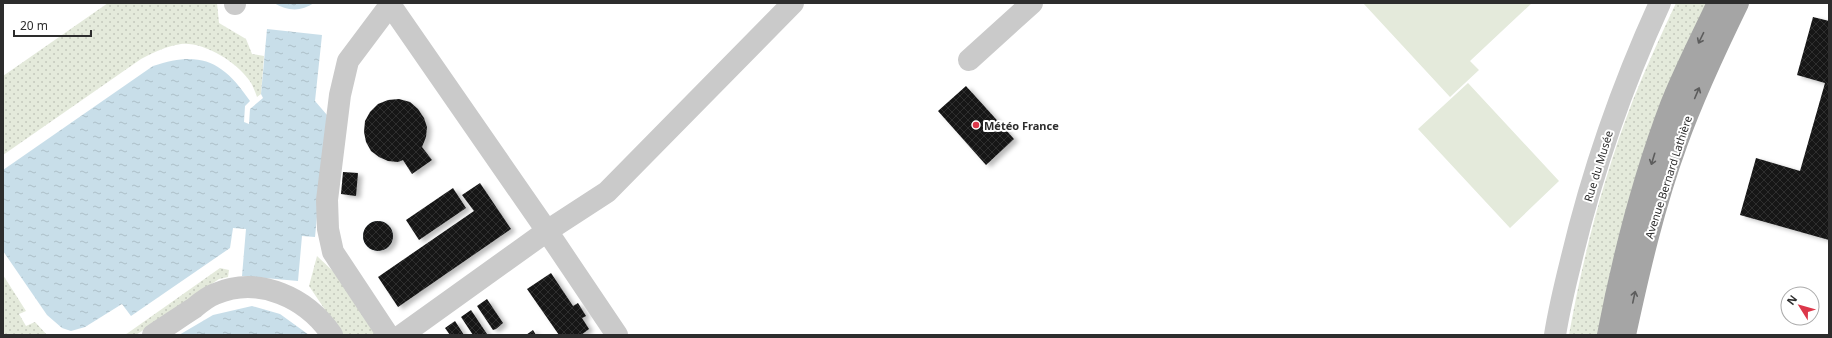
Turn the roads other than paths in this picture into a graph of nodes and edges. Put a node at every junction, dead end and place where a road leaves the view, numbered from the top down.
1 (794, 3) edge
2 (1032, 3) edge
3 (1660, 3) edge
4 (1718, 3) edge
5 (1738, 3) edge
6 (389, 4) edge
7 (969, 60) dead end
8 (547, 231) junction
9 (153, 335) edge
10 (332, 335) edge
11 (388, 335) edge
12 (402, 335) edge
13 (617, 335) edge
14 (1555, 335) edge
15 (1608, 335) edge
16 (1625, 335) edge

1 - 8 lane
2 - 7 lane
3 - 14 lane, Rue du Musée
4 -> 15 main road, Avenue Bernard Lathière
16 -> 5 main road, Avenue Bernard Lathière
6 - 8 lane
6 - 11 lane
8 - 12 lane
8 - 13 lane
9 - 10 lane

